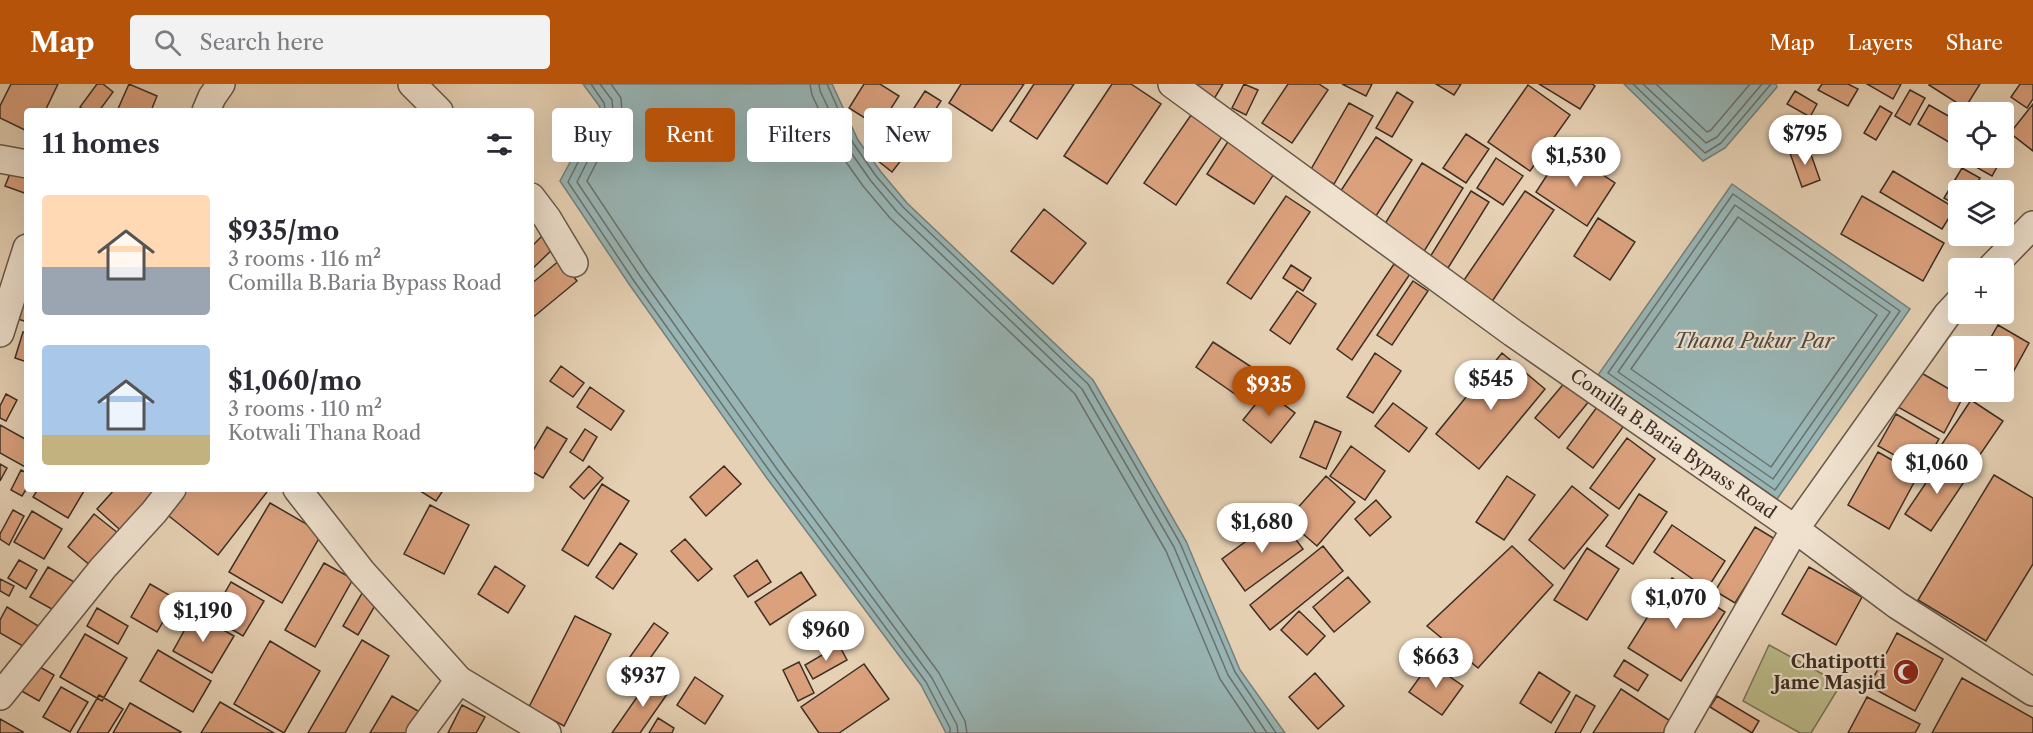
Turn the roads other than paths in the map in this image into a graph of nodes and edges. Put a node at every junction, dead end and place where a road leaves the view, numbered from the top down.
1 (221, 84) edge
2 (412, 84) edge
3 (1172, 84) edge
4 (207, 108) edge
5 (436, 108) edge
6 (0, 159) edge
7 (24, 163) edge
8 (534, 201) edge
9 (2033, 225) edge
10 (24, 257) edge
11 (2001, 258) edge
12 (574, 263) dead end
13 (1948, 314) edge
14 (0, 333) edge
15 (170, 492) edge
16 (299, 492) edge
17 (1795, 529) junction
18 (459, 681) junction
19 (2033, 692) edge
20 (0, 696) edge
21 (420, 733) edge
22 (548, 733) edge
23 (1678, 733) edge

1 - 4 street
2 - 5 street
3 - 17 street, Comilla B.Baria Bypass Road
6 - 7 street
8 - 12 street
9 - 11 street
10 - 14 street
13 - 17 street
15 - 20 street
16 - 18 street
17 - 19 street, Comilla B.Baria Bypass Road
17 - 23 street
18 - 21 street
18 - 22 street

